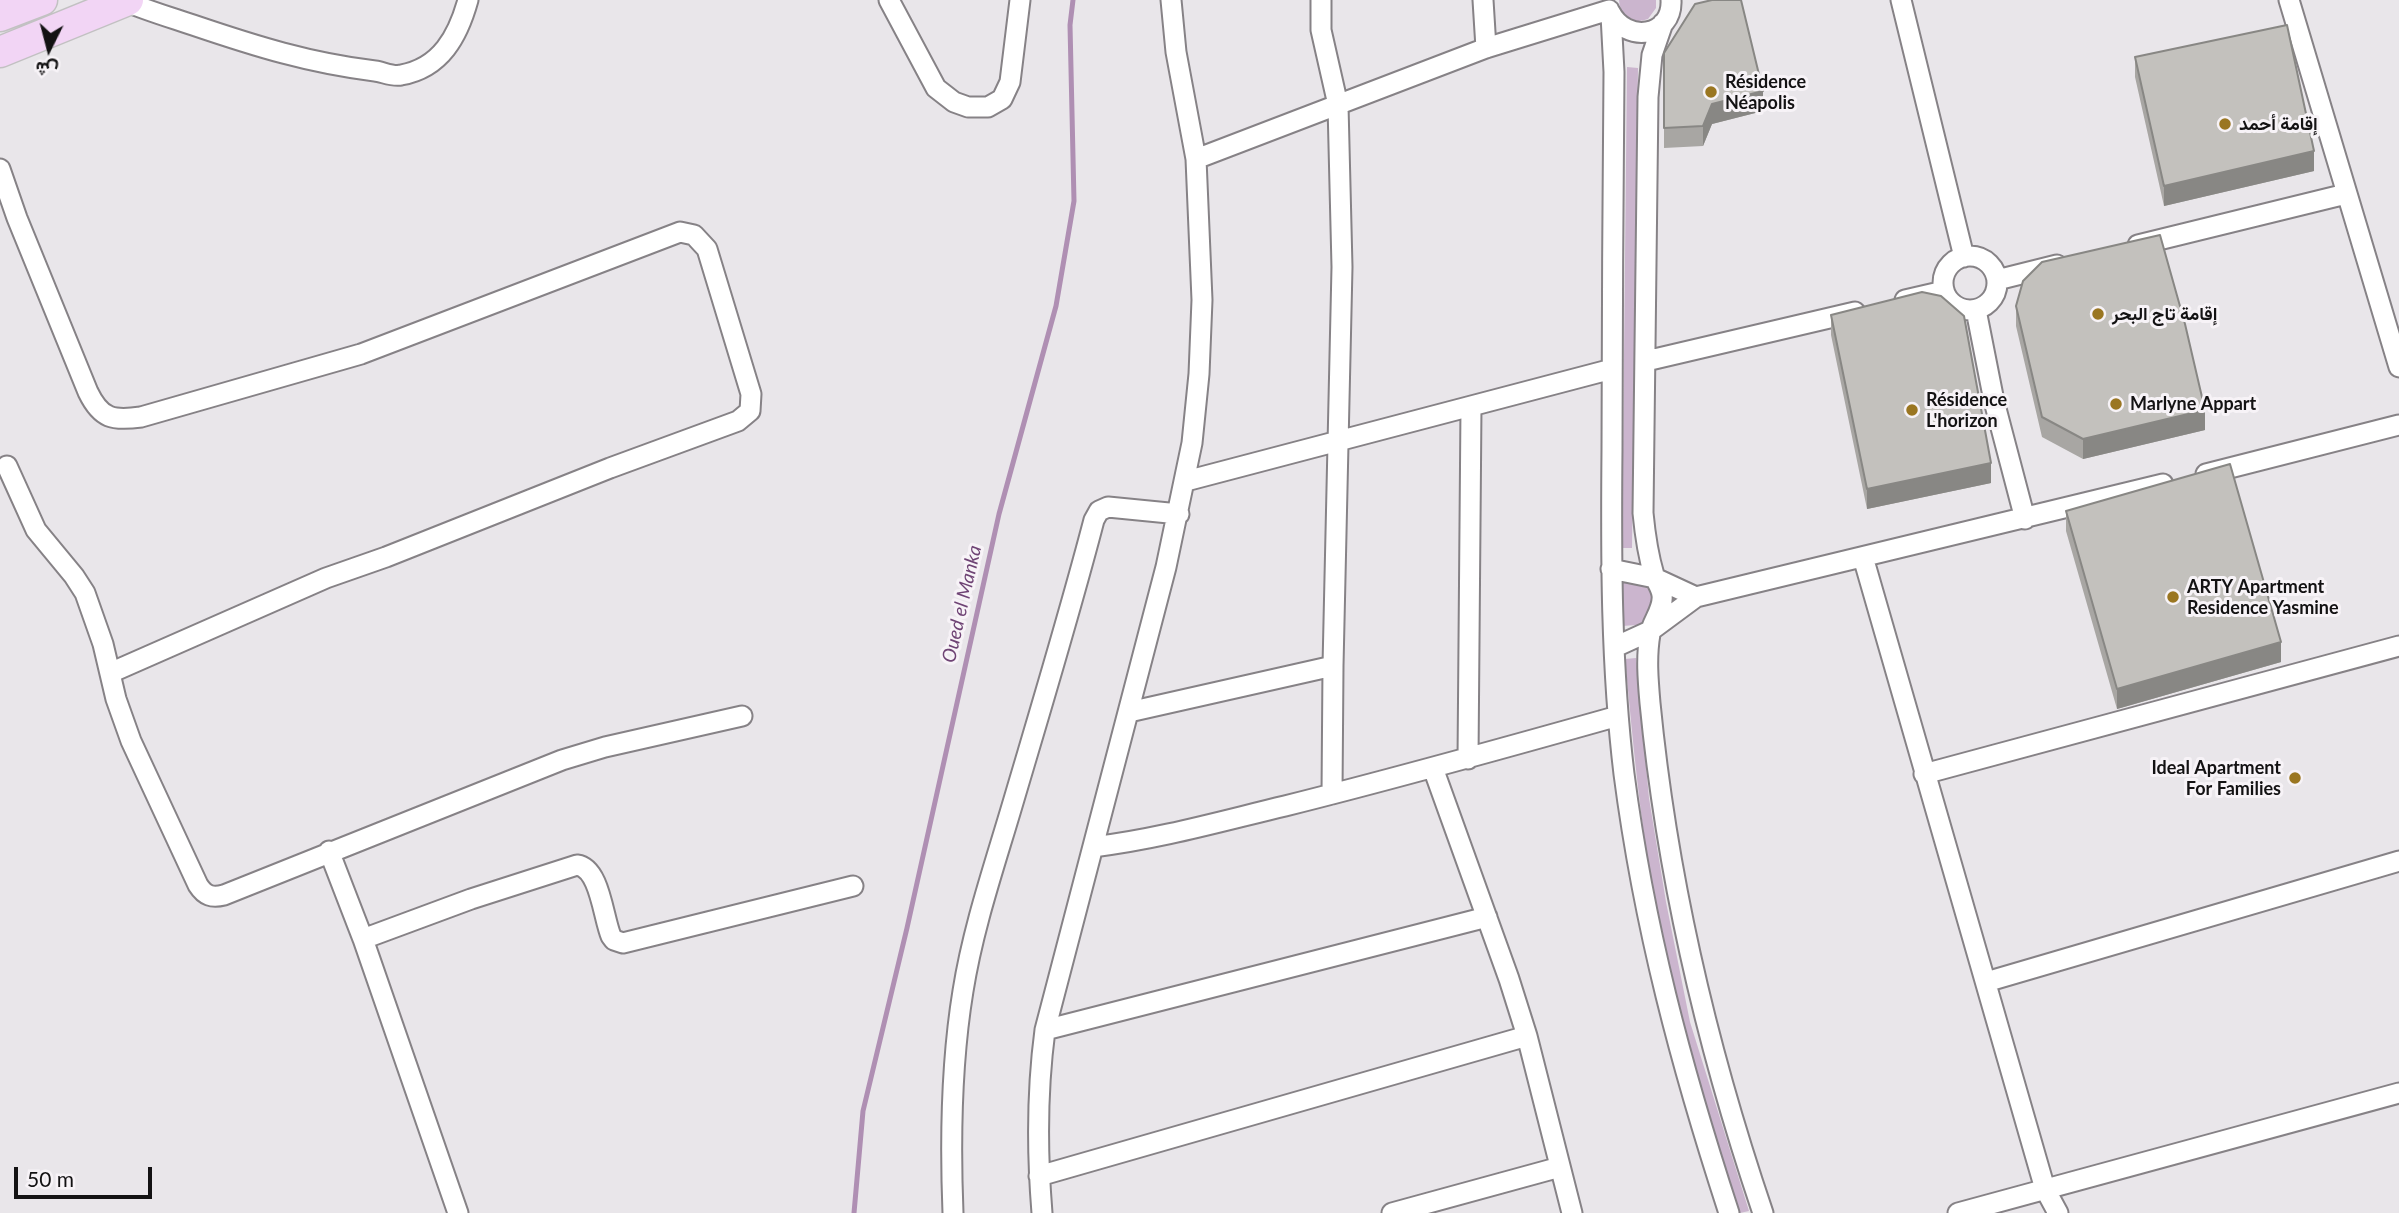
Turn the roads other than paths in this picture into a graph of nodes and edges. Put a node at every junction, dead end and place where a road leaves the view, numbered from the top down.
1 (41, 0) edge
2 (125, 0) edge
3 (468, 0) edge
4 (889, 0) edge
5 (1020, 0) edge
6 (1171, 0) edge
7 (1321, 0) edge
8 (1483, 0) edge
9 (1671, 0) edge
10 (1901, 0) edge
11 (2289, 0) edge
12 (1610, 8) edge
13 (0, 16) edge
14 (1663, 23) junction
15 (1486, 48) junction
16 (0, 52) edge
17 (1338, 105) junction
18 (1196, 159) junction
19 (0, 169) edge
20 (2346, 194) junction
21 (2118, 250) edge
22 (1964, 257) junction
23 (2078, 260) edge
24 (1997, 280) junction
25 (1944, 291) junction
26 (1976, 310) junction
27 (1646, 360) junction
28 (2399, 367) edge
29 (1612, 369) junction
30 (1471, 407) junction
31 (2399, 425) edge
32 (1338, 441) junction
33 (7, 466) dead end
34 (1186, 481) junction
35 (1179, 514) junction
36 (2025, 519) junction
37 (1863, 557) junction
38 (1611, 569) junction
39 (1655, 578) junction
40 (1696, 597) junction
41 (1650, 631) junction
42 (2399, 646) edge
43 (1615, 647) junction
44 (1333, 666) junction
45 (110, 673) junction
46 (1129, 712) junction
47 (742, 716) dead end
48 (1619, 716) junction
49 (1468, 759) junction
50 (1433, 768) junction
51 (1924, 774) junction
52 (1332, 794) junction
53 (1093, 847) junction
54 (329, 851) junction
55 (2399, 861) edge
56 (853, 886) dead end
57 (1487, 917) junction
58 (363, 939) junction
59 (1986, 982) junction
60 (1045, 1030) junction
61 (1527, 1036) junction
62 (2399, 1093) edge
63 (1560, 1167) junction
64 (1039, 1176) junction
65 (2045, 1189) junction
66 (458, 1213) edge
67 (953, 1213) edge
68 (1042, 1213) edge
69 (1392, 1213) edge
70 (1572, 1213) edge
71 (1729, 1213) edge
72 (1763, 1213) edge
73 (1958, 1213) edge
74 (2058, 1213) edge

1 - 13 main road
2 - 3 street
2 - 16 main road
4 - 5 street
6 - 18 street
7 - 17 street
8 - 15 street
9 - 14 street
10 - 22 street
11 - 20 street
12 - 14 street
12 - 15 street
12 - 29 street
14 - 27 street
15 - 17 street
17 - 18 street
17 - 32 street
18 - 34 street
19 - 45 street
20 - 21 street
20 - 28 street
22 - 24 street
22 - 25 street
23 - 24 street
24 - 26 street
25 - 26 street
25 - 27 street
26 - 36 street
27 - 39 street
29 - 30 street
29 - 38 street
30 - 32 street
30 - 49 street
31 - 36 street
32 - 34 street
32 - 44 street
33 - 45 street
34 - 35 street
35 - 46 street
35 - 67 street
36 - 37 street
37 - 40 street
37 - 51 street
38 - 39 street
38 - 43 street
39 - 40 street
39 - 41 street
40 - 41 street
41 - 43 street
41 - 72 street
42 - 51 street
43 - 48 street
44 - 46 street
44 - 52 street
45 - 54 street
46 - 53 street
47 - 54 street
48 - 49 street
48 - 71 street
49 - 50 street
50 - 52 street
50 - 57 street
51 - 59 street
52 - 53 street
53 - 60 street
54 - 58 street
55 - 59 street
56 - 58 street
57 - 60 street
57 - 61 street
58 - 66 street
59 - 65 street
60 - 64 street
61 - 63 street
61 - 64 street
62 - 65 street
63 - 69 street
63 - 70 street
64 - 68 street
65 - 73 street
65 - 74 street

